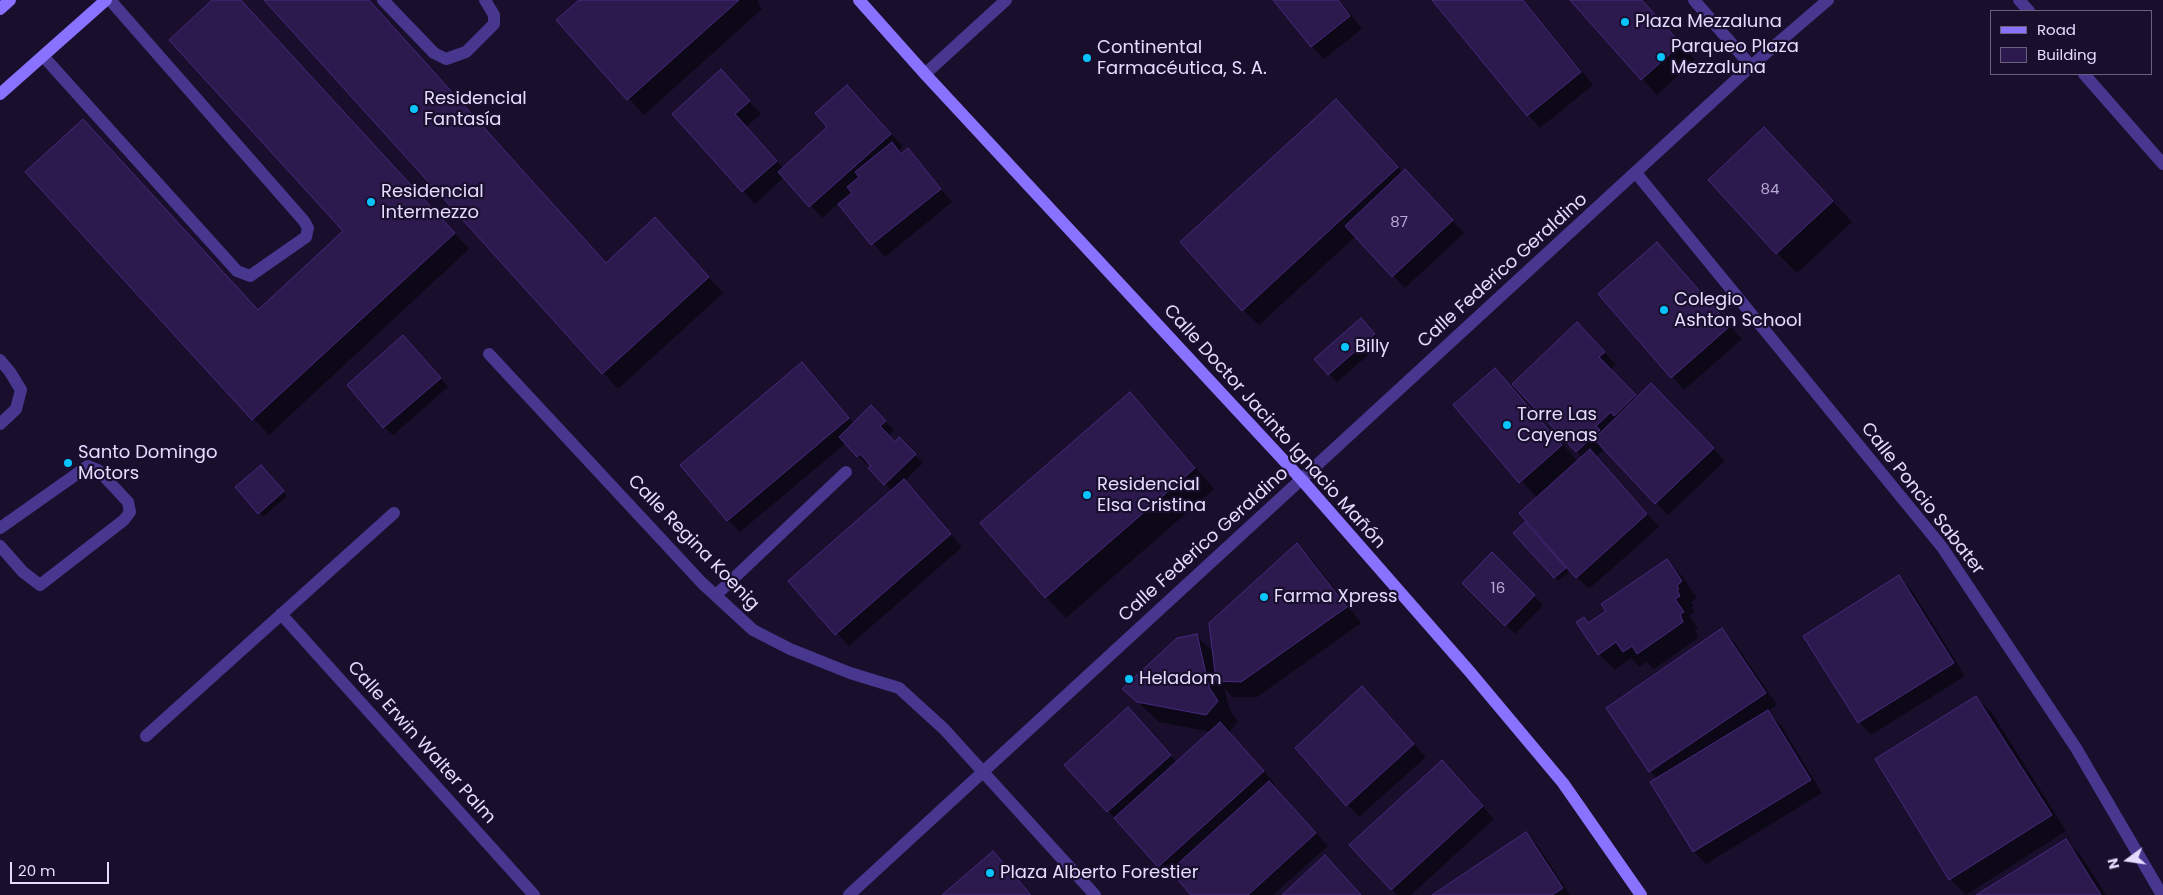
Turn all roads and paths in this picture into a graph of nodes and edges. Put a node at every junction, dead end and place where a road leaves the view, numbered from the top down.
1 (106, 0) edge
2 (110, 0) edge
3 (383, 0) edge
4 (485, 0) edge
5 (859, 0) edge
6 (1006, 0) edge
7 (1694, 0) edge
8 (1828, 0) edge
9 (2019, 0) edge
10 (2028, 10) edge
11 (43, 56) junction
12 (1751, 66) junction
13 (925, 74) junction
14 (2085, 75) edge
15 (0, 94) edge
16 (2163, 164) edge
17 (1636, 172) junction
18 (490, 354) dead end
19 (0, 360) edge
20 (0, 424) edge
21 (846, 472) dead end
22 (1301, 479) junction
23 (394, 513) dead end
24 (0, 528) edge
25 (0, 546) edge
26 (716, 595) junction
27 (282, 614) junction
28 (146, 736) dead end
29 (983, 770) junction
30 (534, 895) edge
31 (849, 895) edge
32 (1095, 895) edge
33 (1641, 895) edge
34 (2162, 895) edge

1 - 11 street
2 - 11 street
3 - 4 street
5 - 13 street, Calle Doctor Jacinto Ignacio Mañón
6 - 13 street
7 - 12 street
8 - 12 street, Calle Federico Geraldino
9 - 10 street
11 - 15 street
12 - 17 street, Calle Federico Geraldino
13 - 22 street, Calle Doctor Jacinto Ignacio Mañón
14 - 16 street
17 - 22 street, Calle Federico Geraldino
17 - 34 street, Calle Poncio Sabater
18 - 26 street, Calle Regina Koenig
19 - 20 street
21 - 26 street
22 - 29 street, Calle Federico Geraldino
22 - 33 street, Calle Doctor Jacinto Ignacio Mañón
23 - 27 street
24 - 25 street
26 - 29 street, Calle Regina Koenig
27 - 28 street
27 - 30 street, Calle Erwin Walter Palm
29 - 31 street, Calle Federico Geraldino
29 - 32 street, Calle Regina Koenig

